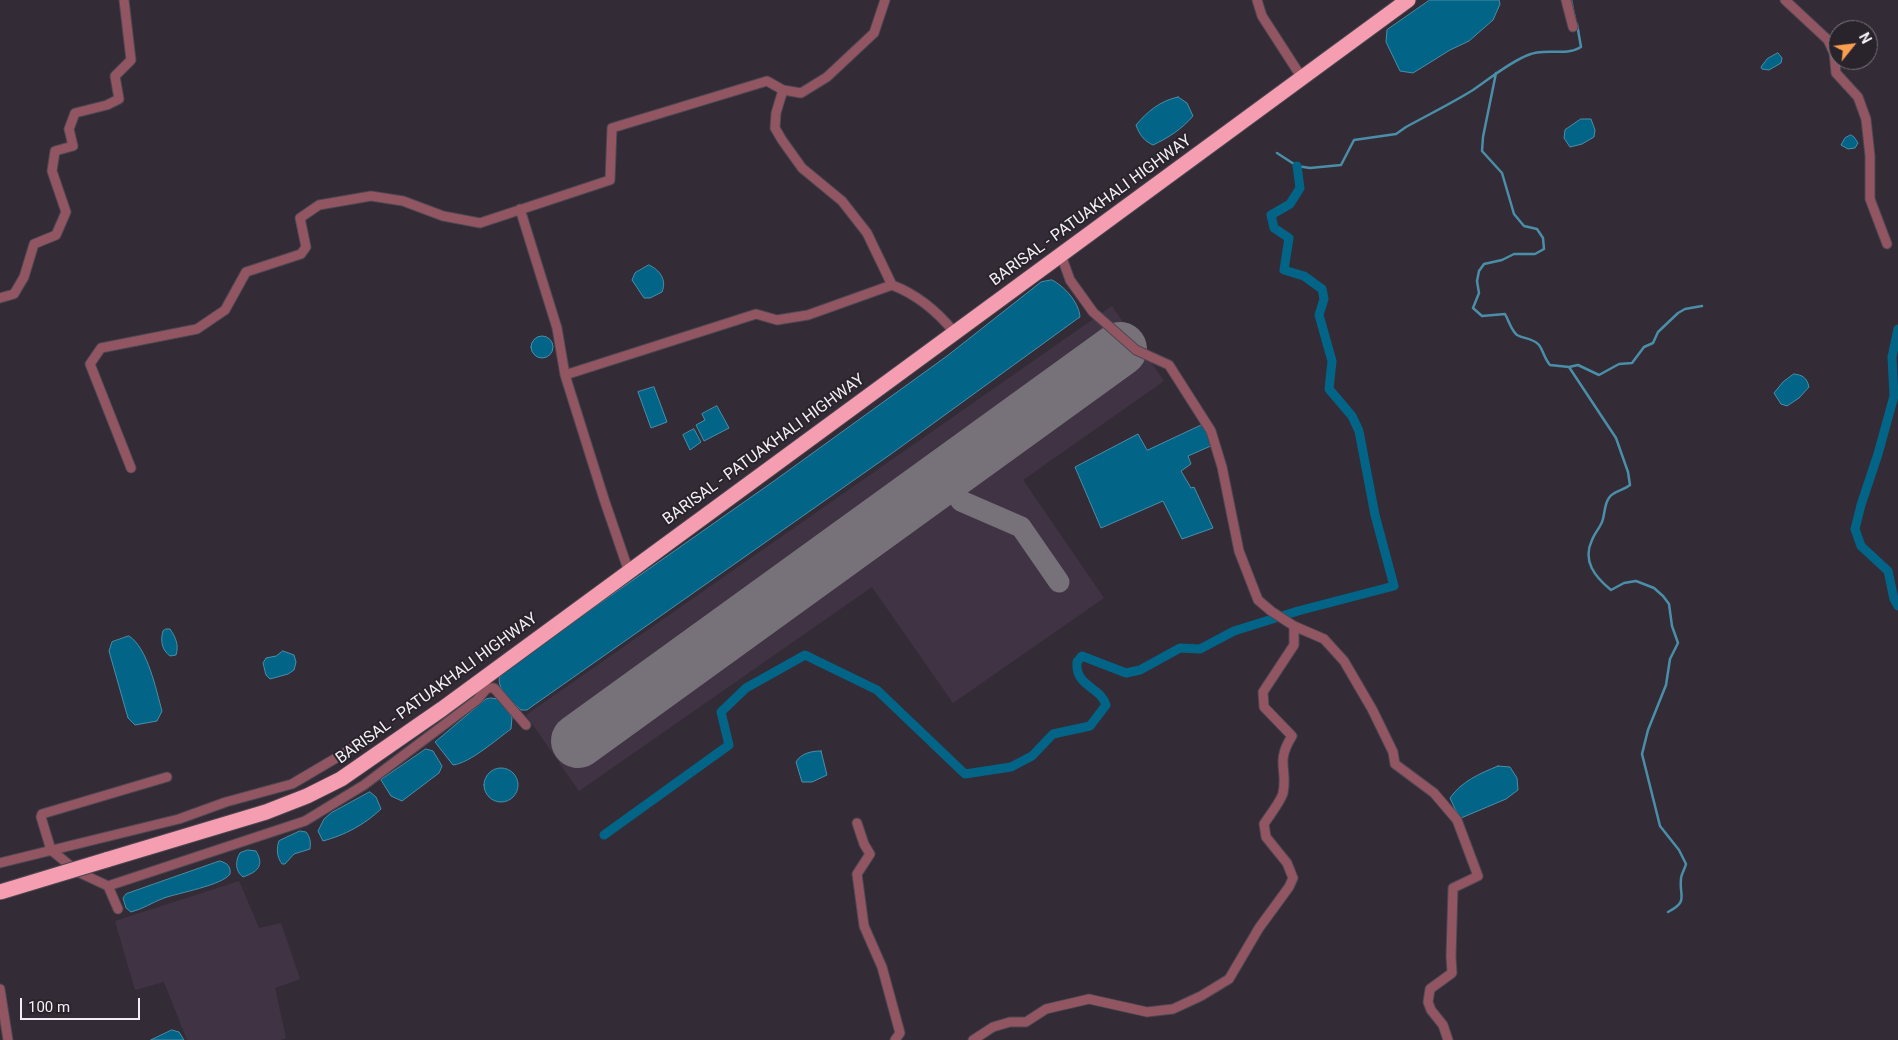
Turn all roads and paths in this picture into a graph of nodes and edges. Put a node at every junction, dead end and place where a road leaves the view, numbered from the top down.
1 (124, 0) edge
2 (885, 0) edge
3 (1257, 0) edge
4 (1408, 0) edge
5 (1566, 0) edge
6 (1785, 0) edge
7 (1573, 27) dead end
8 (1302, 78) junction
9 (783, 90) junction
10 (520, 209) junction
11 (1887, 244) dead end
12 (1061, 255) junction
13 (892, 285) junction
14 (0, 298) edge
15 (954, 332) junction
16 (565, 375) junction
17 (131, 468) dead end
18 (629, 572) junction
19 (1294, 626) junction
20 (526, 725) dead end
21 (370, 738) dead end
22 (167, 777) dead end
23 (857, 823) dead end
24 (51, 850) junction
25 (0, 863) edge
26 (108, 886) junction
27 (0, 892) edge
28 (118, 910) dead end
29 (0, 989) edge
30 (8, 1040) edge
31 (895, 1040) edge
32 (972, 1040) edge
33 (1448, 1040) edge

1 - 14 street
2 - 9 street
3 - 8 street
4 - 8 highway, BARISAL - PATUAKHALI HIGHWAY
5 - 7 street
6 - 11 street
8 - 12 highway, BARISAL - PATUAKHALI HIGHWAY
9 - 10 street
9 - 13 street
10 - 16 street
10 - 17 street
12 - 15 highway, BARISAL - PATUAKHALI HIGHWAY
12 - 19 street
13 - 15 street
13 - 16 street
15 - 18 highway, BARISAL - PATUAKHALI HIGHWAY
16 - 18 street
18 - 27 highway, BARISAL - PATUAKHALI HIGHWAY, bridge
19 - 32 street
19 - 33 street
20 - 26 street
21 - 24 street
22 - 24 street
23 - 31 street
24 - 25 street
24 - 26 street
26 - 28 street
29 - 30 street

